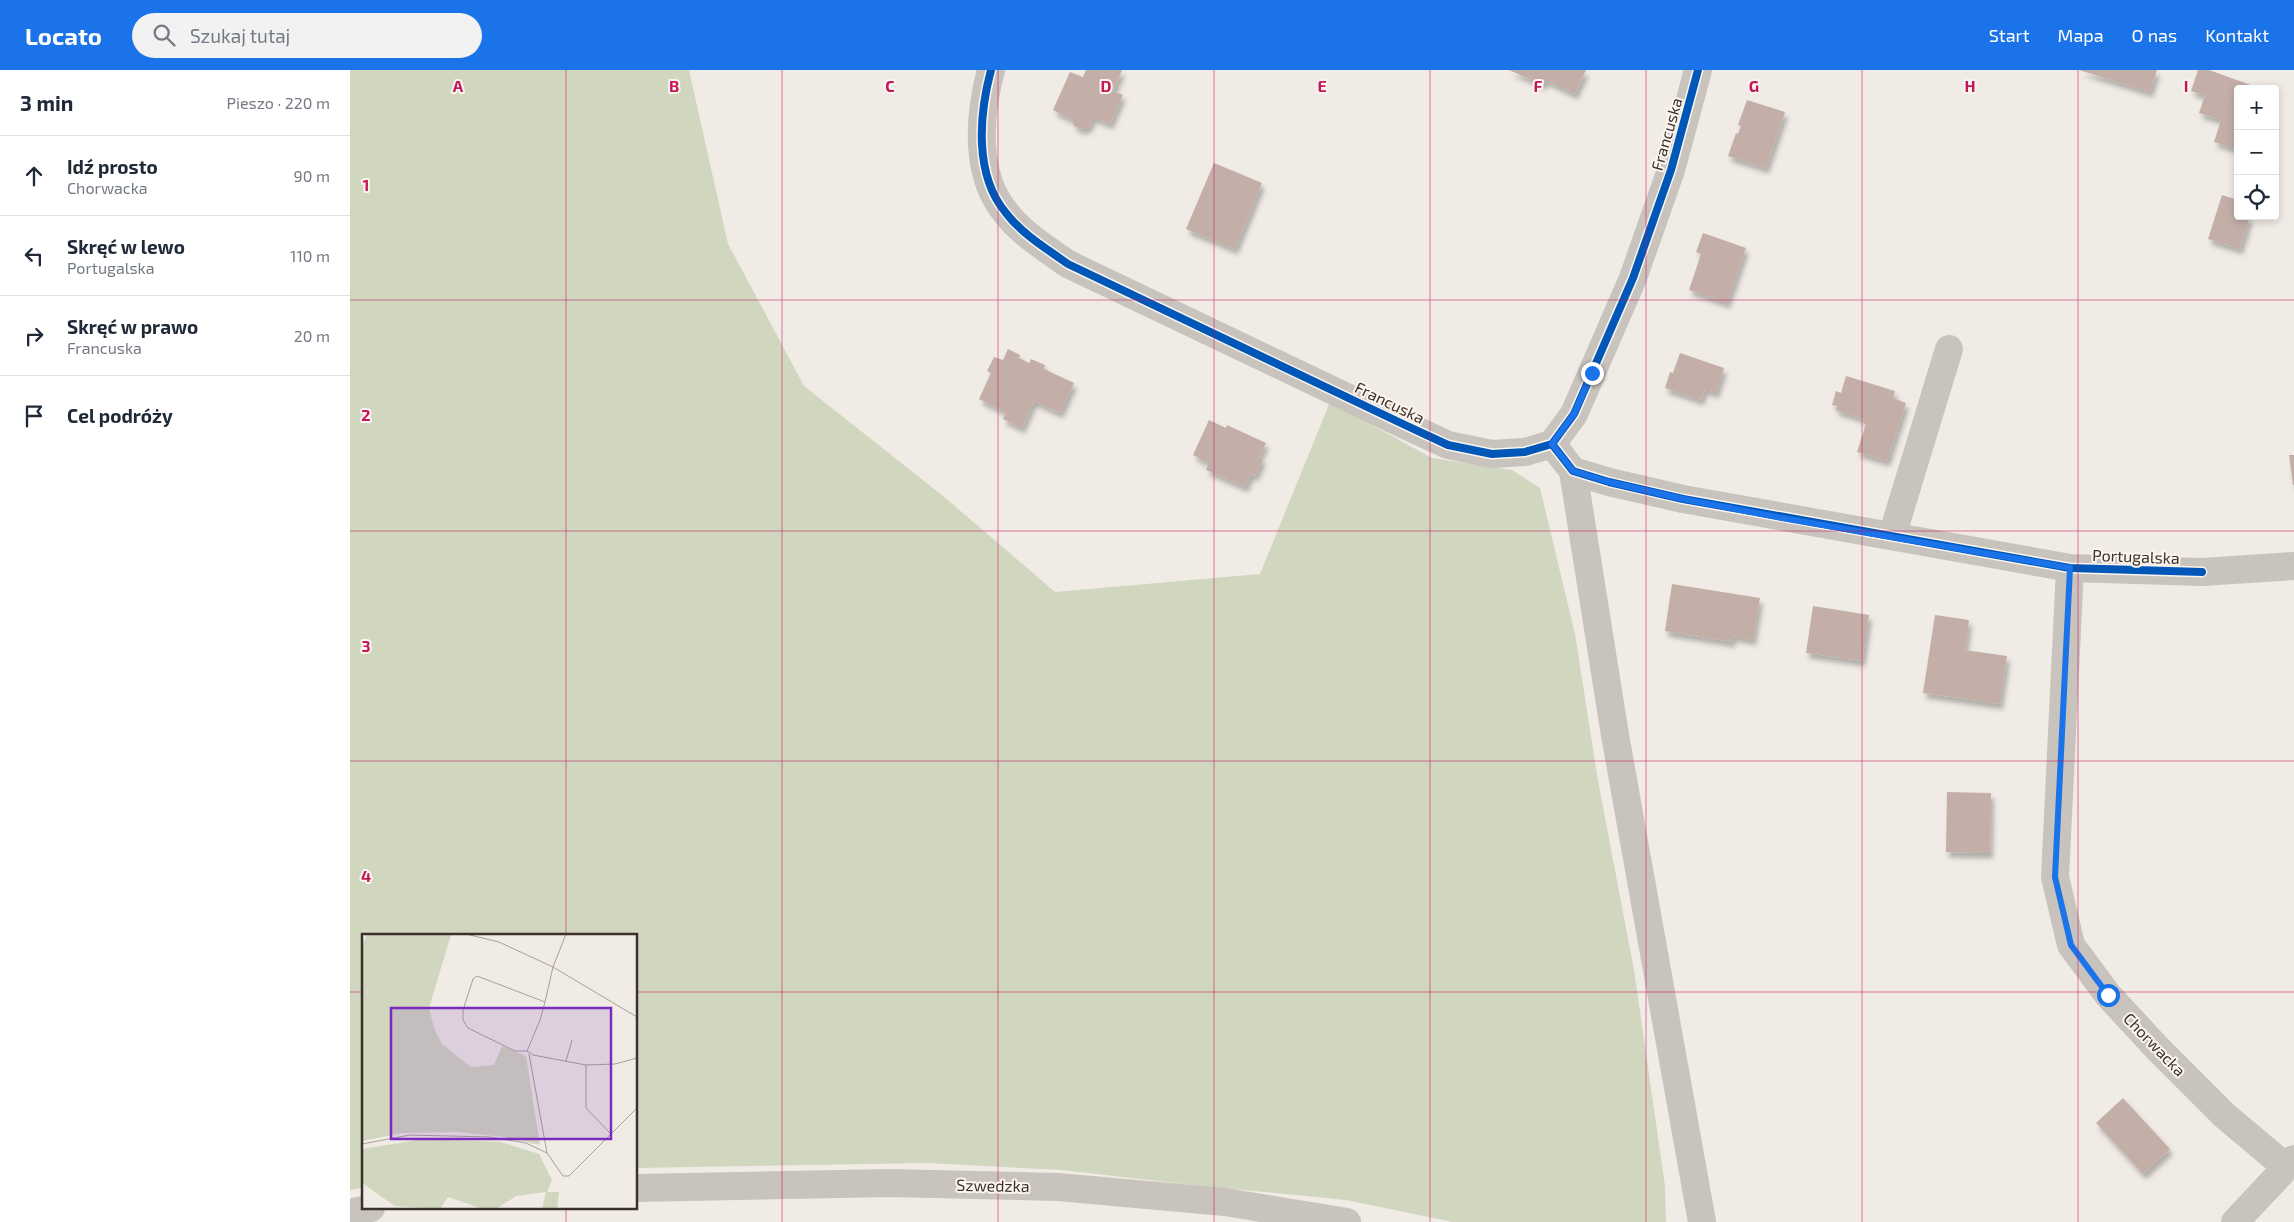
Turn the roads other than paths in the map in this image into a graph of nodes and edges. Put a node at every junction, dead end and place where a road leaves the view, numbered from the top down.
1 (991, 70) edge
2 (1698, 70) edge
3 (1949, 349) dead end
4 (1552, 444) junction
5 (1573, 471) junction
6 (1892, 536) junction
7 (2294, 566) edge
8 (2070, 568) junction
9 (2290, 1163) edge
10 (638, 1188) edge
11 (363, 1210) edge
12 (350, 1213) edge
13 (1347, 1222) edge
14 (1702, 1222) edge
15 (2235, 1222) edge

1 - 4 street, Francuska
2 - 4 street, Francuska
3 - 6 street
4 - 5 street
5 - 6 street, Portugalska
5 - 14 street
6 - 8 street, Portugalska
7 - 8 street, Portugalska
8 - 9 street, Chorwacka
9 - 15 street
10 - 13 street, Szwedzka
11 - 12 street

